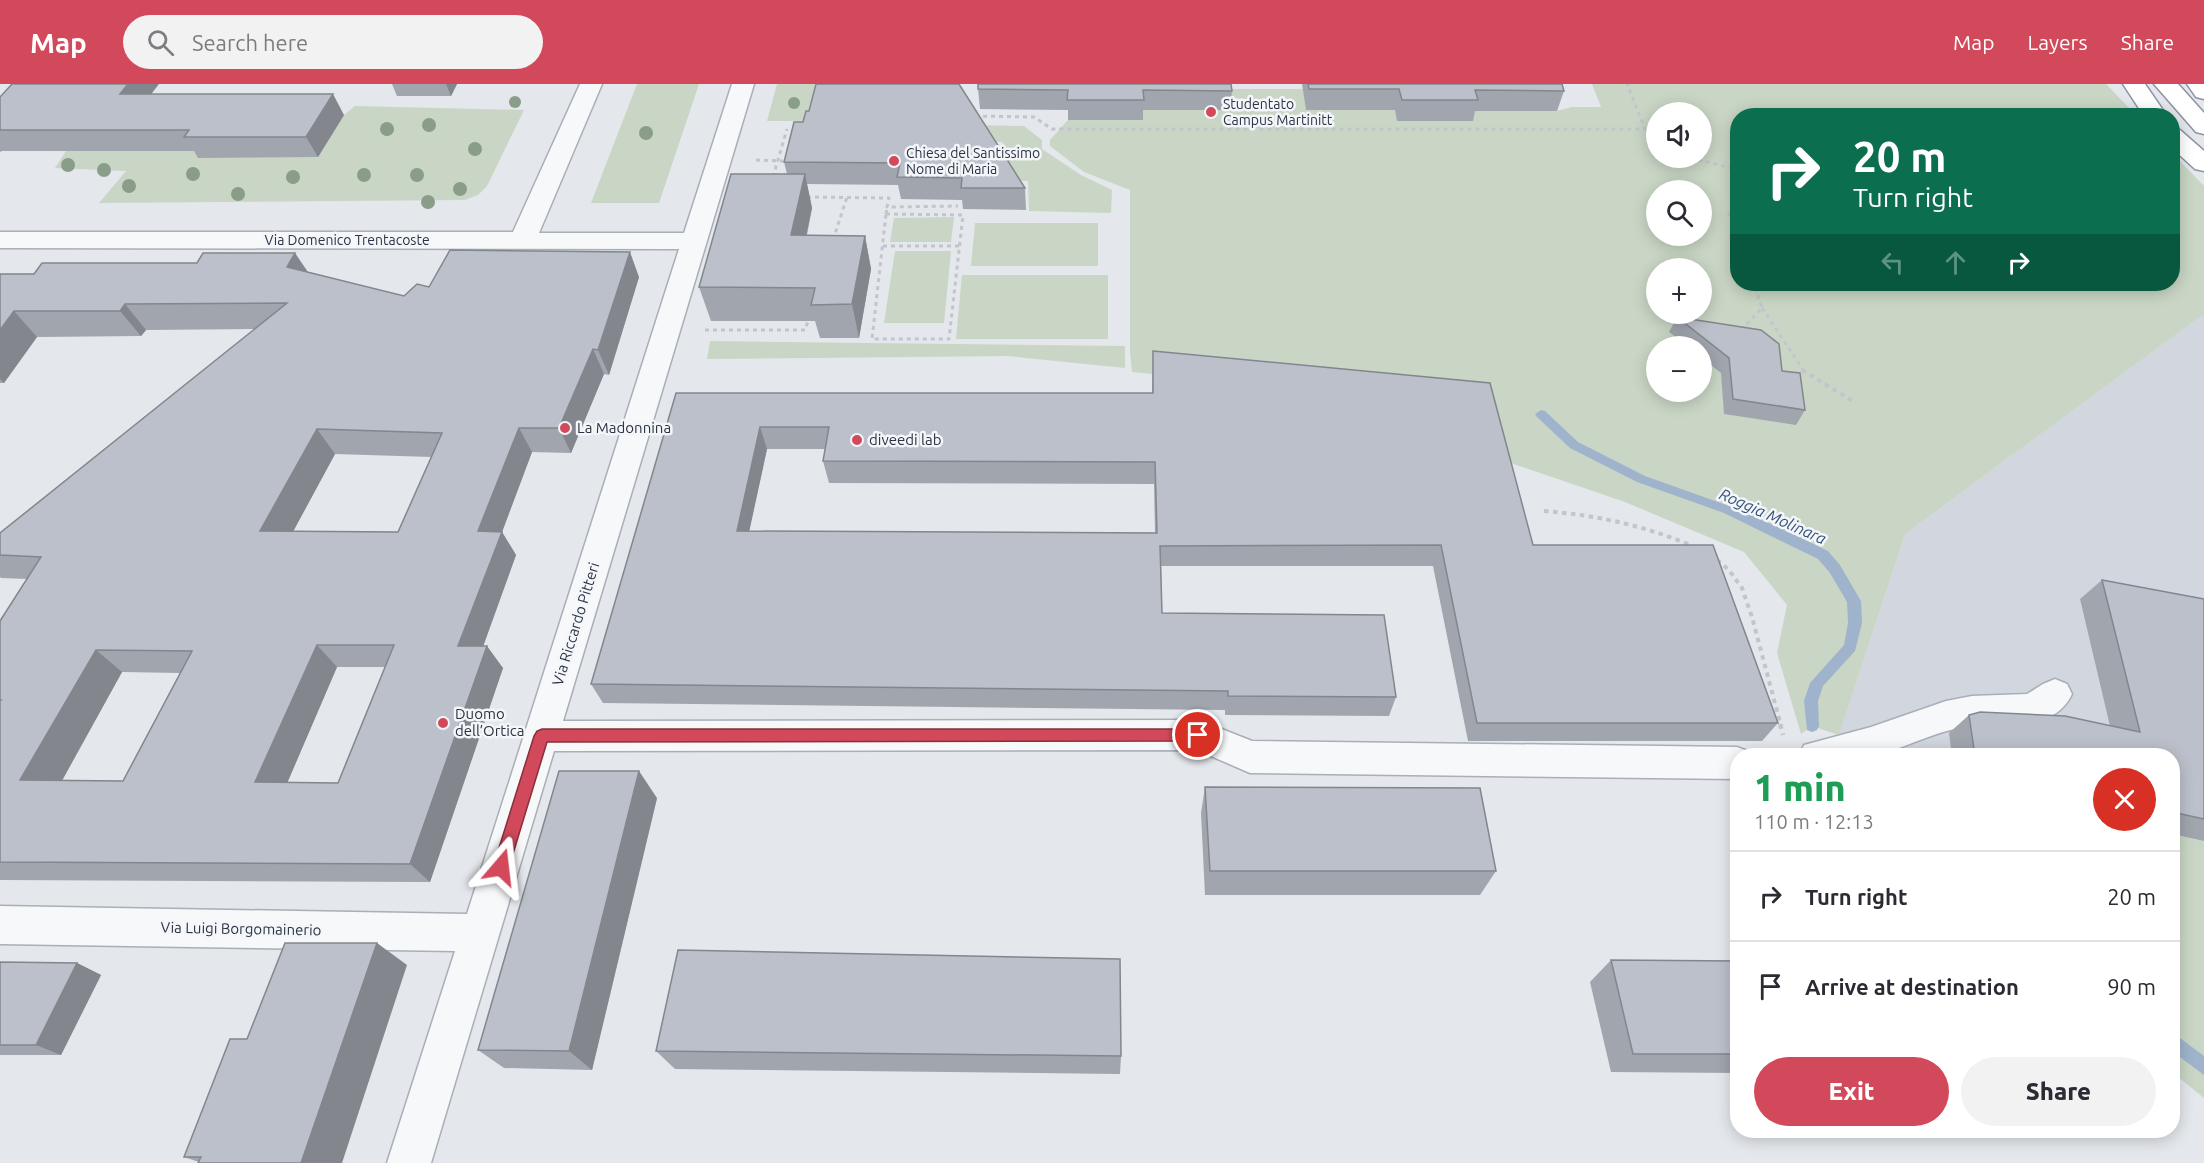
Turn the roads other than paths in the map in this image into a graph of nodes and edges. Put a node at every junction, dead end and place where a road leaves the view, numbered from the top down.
1 (591, 84) edge
2 (742, 84) edge
3 (2134, 84) edge
4 (2165, 84) edge
5 (2198, 84) edge
6 (2204, 92) edge
7 (2150, 108) edge
8 (2204, 127) edge
9 (2180, 142) edge
10 (2204, 164) edge
11 (0, 240) edge
12 (522, 241) junction
13 (694, 241) junction
14 (2055, 694) dead end
15 (542, 736) junction
16 (1824, 748) edge
17 (1730, 762) edge
18 (0, 925) edge
19 (481, 933) junction
20 (409, 1163) edge

1 - 12 street
2 - 13 street, Via Riccardo Pitteri
3 - 7 highway
4 - 8 highway
5 - 6 highway
9 - 10 highway
11 - 12 street, Via Domenico Trentacoste
12 - 13 street, Via Domenico Trentacoste
13 - 15 street, Via Riccardo Pitteri
14 - 16 street
15 - 17 street
15 - 19 street, Via Riccardo Pitteri
18 - 19 street, Via Luigi Borgomainerio
19 - 20 street, Via Riccardo Pitteri

